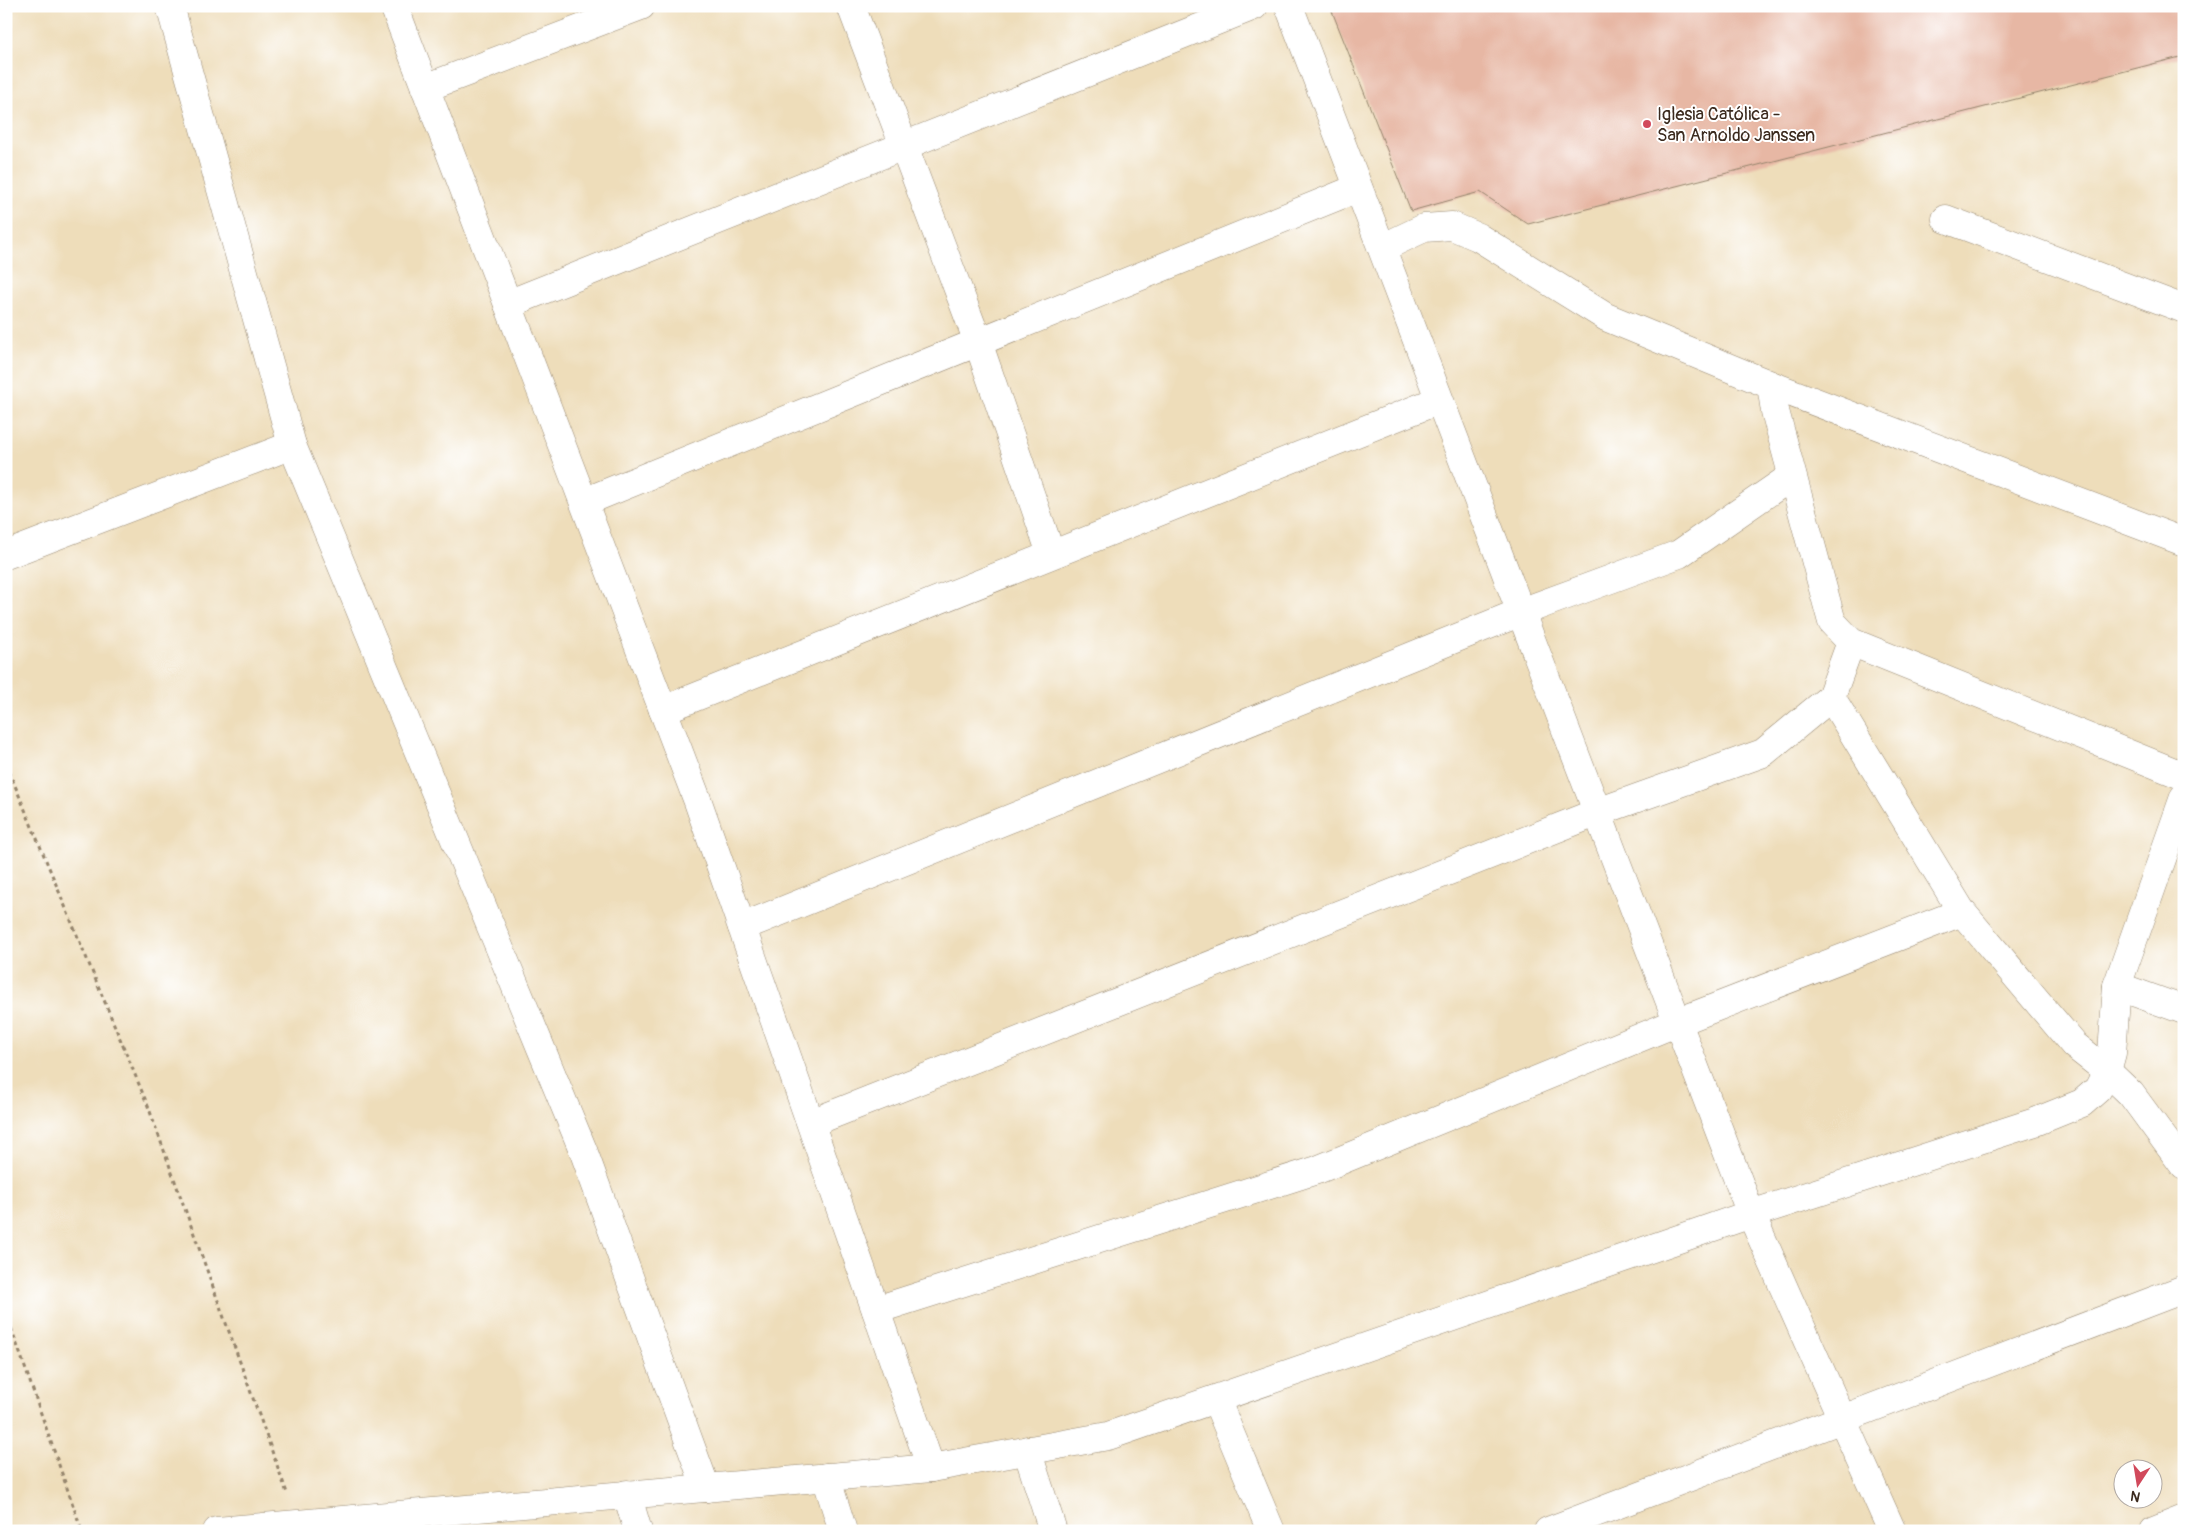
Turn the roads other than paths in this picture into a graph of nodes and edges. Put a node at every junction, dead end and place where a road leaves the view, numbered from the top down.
1 (170, 6) edge
2 (394, 6) edge
3 (641, 6) edge
4 (851, 6) edge
5 (1254, 6) edge
6 (1289, 6) edge
7 (425, 88) junction
8 (904, 147) junction
9 (1358, 188) junction
10 (1946, 219) dead end
11 (1382, 248) junction
12 (508, 304) junction
13 (2184, 309) edge
14 (978, 342) junction
15 (1771, 384) junction
16 (1439, 400) junction
17 (292, 445) junction
18 (1792, 476) junction
19 (584, 502) junction
20 (2184, 542) edge
21 (1051, 554) junction
22 (6, 555) edge
23 (1521, 612) junction
24 (1851, 642) junction
25 (1831, 697) junction
26 (663, 710) junction
27 (2184, 776) edge
28 (2184, 797) edge
29 (1598, 812) junction
30 (1962, 912) junction
31 (742, 927) junction
32 (2117, 986) junction
33 (2184, 1010) edge
34 (1678, 1022) junction
35 (2107, 1071) junction
36 (811, 1123) junction
37 (2184, 1166) edge
38 (1751, 1214) junction
39 (2184, 1289) edge
40 (876, 1310) junction
41 (1216, 1399) junction
42 (1842, 1419) junction
43 (1027, 1450) junction
44 (931, 1468) junction
45 (826, 1477) junction
46 (706, 1488) junction
47 (627, 1494) junction
48 (2184, 1519) edge
49 (432, 1521) edge
50 (224, 1530) edge
51 (638, 1531) edge
52 (843, 1531) edge
53 (1053, 1531) edge
54 (1271, 1531) edge
55 (1548, 1531) edge
56 (1892, 1531) edge
57 (2154, 1531) edge

1 - 17 street
2 - 7 street
3 - 7 street
4 - 8 street
5 - 8 street
6 - 9 street
7 - 12 street
8 - 12 street
8 - 14 street
9 - 11 street
9 - 14 street
10 - 13 street
11 - 15 street
11 - 16 street
12 - 19 street
14 - 19 street
14 - 21 street
15 - 18 street
15 - 20 street
16 - 21 street
16 - 23 street
17 - 22 street
17 - 46 street
18 - 23 street
18 - 24 street
19 - 26 street
21 - 26 street
23 - 29 street
23 - 31 street
24 - 25 street
24 - 27 street
25 - 29 street
25 - 30 street
26 - 31 street
28 - 32 street
29 - 34 street
29 - 36 street
30 - 34 street
30 - 35 street
31 - 36 street
32 - 33 street
32 - 35 street
34 - 38 street
34 - 40 street
35 - 37 street
35 - 38 street
36 - 40 street
38 - 41 street
38 - 42 street
39 - 42 street
40 - 44 street
41 - 43 street
41 - 54 street
42 - 55 street
42 - 56 street
43 - 44 street
43 - 53 street
44 - 45 street
45 - 46 street
45 - 52 street
46 - 47 street
47 - 49 street
47 - 51 street
48 - 57 street
49 - 50 street

